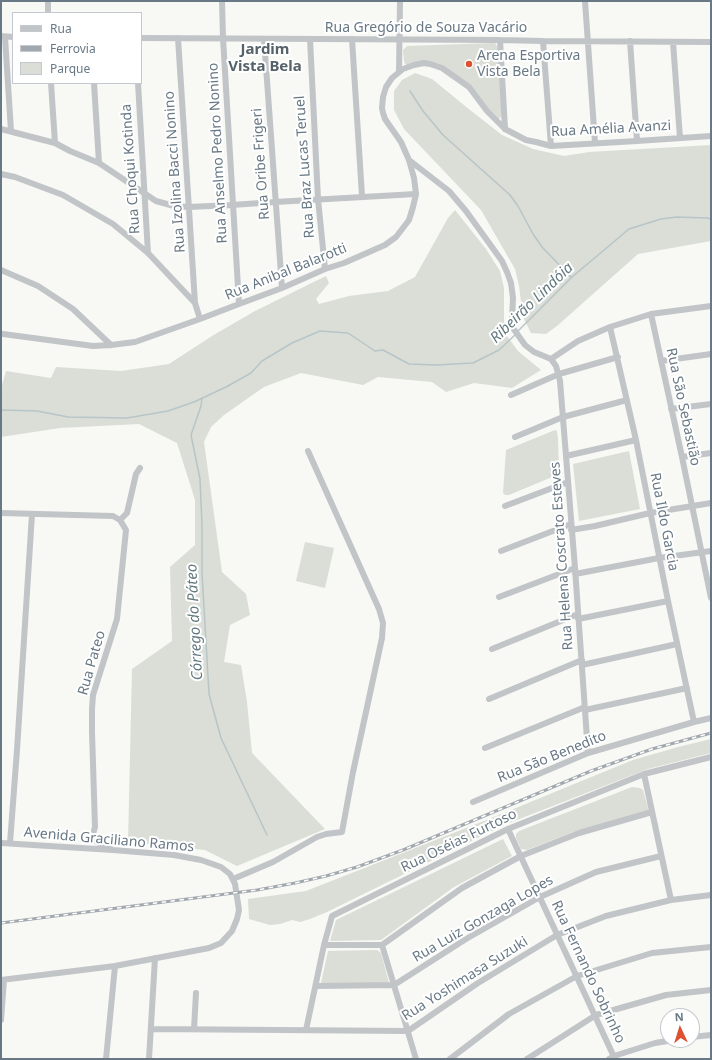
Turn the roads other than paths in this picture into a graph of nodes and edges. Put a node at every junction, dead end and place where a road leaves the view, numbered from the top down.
1 (48, 1) edge
2 (222, 1) edge
3 (400, 1) edge
4 (585, 1) edge
5 (48, 12) edge
6 (3, 36) edge
7 (142, 38) edge
8 (178, 38) junction
9 (223, 38) junction
10 (264, 39) junction
11 (310, 39) junction
12 (352, 39) junction
13 (399, 40) junction
14 (500, 40) junction
15 (543, 41) junction
16 (588, 41) junction
17 (630, 41) junction
18 (673, 42) junction
19 (711, 42) edge
20 (399, 72) junction
21 (51, 84) edge
22 (94, 84) edge
23 (138, 84) edge
24 (1, 129) edge
25 (506, 129) junction
26 (11, 131) junction
27 (711, 136) edge
28 (680, 138) junction
29 (637, 141) junction
30 (55, 143) junction
31 (596, 143) junction
32 (550, 146) junction
33 (409, 160) junction
34 (99, 163) junction
35 (1, 174) edge
36 (145, 194) junction
37 (416, 194) junction
38 (362, 196) junction
39 (318, 199) junction
40 (275, 202) junction
41 (232, 205) junction
42 (189, 207) junction
43 (148, 253) junction
44 (325, 269) junction
45 (1, 270) edge
46 (282, 288) junction
47 (195, 303) junction
48 (239, 304) junction
49 (711, 306) edge
50 (651, 314) junction
51 (200, 319) junction
52 (610, 327) junction
53 (3, 334) dead end
54 (111, 345) junction
55 (711, 354) edge
56 (618, 357) junction
57 (551, 359) junction
58 (661, 361) junction
59 (559, 374) junction
60 (512, 395) dead end
61 (627, 400) junction
62 (711, 404) edge
63 (671, 409) junction
64 (563, 417) junction
65 (515, 437) dead end
66 (636, 440) junction
67 (308, 451) dead end
68 (711, 453) edge
69 (566, 456) junction
70 (682, 457) junction
71 (140, 468) dead end
72 (568, 482) junction
73 (711, 503) edge
74 (691, 505) junction
75 (506, 506) dead end
76 (650, 512) junction
77 (1, 513) edge
78 (32, 514) junction
79 (120, 520) junction
80 (571, 527) junction
81 (711, 551) edge
82 (501, 552) dead end
83 (702, 552) junction
84 (659, 558) junction
85 (575, 571) junction
86 (499, 597) dead end
87 (711, 598) edge
88 (668, 601) junction
89 (578, 617) junction
90 (677, 644) junction
91 (492, 649) dead end
92 (582, 662) junction
93 (687, 688) junction
94 (489, 699) dead end
95 (585, 708) junction
96 (711, 718) edge
97 (694, 722) junction
98 (485, 748) dead end
99 (588, 753) junction
100 (711, 757) edge
101 (644, 774) junction
102 (473, 802) dead end
103 (652, 812) junction
104 (508, 829) junction
105 (1, 842) edge
106 (10, 843) junction
107 (113, 850) junction
108 (521, 856) junction
109 (661, 856) junction
110 (233, 879) junction
111 (711, 895) edge
112 (540, 897) junction
113 (671, 900) junction
114 (557, 935) junction
115 (324, 945) junction
116 (382, 945) junction
117 (711, 947) edge
118 (155, 958) junction
119 (115, 966) junction
120 (577, 976) junction
121 (2, 980) edge
122 (394, 985) junction
123 (316, 986) junction
124 (711, 990) edge
125 (196, 993) dead end
126 (596, 1016) junction
127 (1, 1020) edge
128 (151, 1029) junction
129 (194, 1029) junction
130 (306, 1030) junction
131 (408, 1031) junction
132 (711, 1035) edge
133 (700, 1036) edge
134 (660, 1042) edge
135 (613, 1058) edge
136 (106, 1059) edge
137 (149, 1059) edge
138 (416, 1059) edge
139 (450, 1059) edge
140 (527, 1059) edge

1 - 5 street
2 - 9 street, Rua Anselmo Pedro Nonino
3 - 13 street
4 - 16 street
6 - 26 street
7 - 8 street, Rua Gregório de Souza Vacário
8 - 9 street, Rua Gregório de Souza Vacário
8 - 42 street, Rua Izolina Bacci Nonino
9 - 10 street, Rua Gregório de Souza Vacário
9 - 41 street, Rua Anselmo Pedro Nonino
10 - 11 street, Rua Gregório de Souza Vacário
10 - 40 street, Rua Oribe Frigeri
11 - 12 street, Rua Gregório de Souza Vacário
11 - 39 street, Rua Braz Lucas Teruel
12 - 13 street, Rua Gregório de Souza Vacário
12 - 38 street
13 - 14 street, Rua Gregório de Souza Vacário
13 - 20 street
14 - 15 street, Rua Gregório de Souza Vacário
14 - 25 street
15 - 16 street, Rua Gregório de Souza Vacário
15 - 32 street
16 - 17 street, Rua Gregório de Souza Vacário
16 - 31 street
17 - 18 street, Rua Gregório de Souza Vacário
17 - 29 street
18 - 19 street, Rua Gregório de Souza Vacário
18 - 28 street
20 - 25 street, Rua Amélia Avanzi
20 - 33 street, Rua Anibal Balarotti
21 - 30 street
22 - 34 street
23 - 36 street, Rua Choqui Kotinda
24 - 26 street
25 - 32 street, Rua Amélia Avanzi
26 - 30 street
27 - 28 street, Rua Amélia Avanzi
28 - 29 street, Rua Amélia Avanzi
29 - 31 street, Rua Amélia Avanzi
30 - 34 street
31 - 32 street, Rua Amélia Avanzi
33 - 37 street, Rua Anibal Balarotti
33 - 57 street
34 - 36 street
35 - 43 street
36 - 42 street
36 - 43 street, Rua Choqui Kotinda
37 - 38 street
37 - 44 street, Rua Anibal Balarotti
38 - 39 street
39 - 40 street
39 - 44 street, Rua Braz Lucas Teruel
40 - 41 street
40 - 46 street, Rua Oribe Frigeri
41 - 42 street
41 - 48 street, Rua Anselmo Pedro Nonino
42 - 47 street, Rua Izolina Bacci Nonino
43 - 47 street
44 - 46 street, Rua Anibal Balarotti
45 - 54 street
46 - 48 street, Rua Anibal Balarotti
47 - 51 street
48 - 51 street, Rua Anibal Balarotti
49 - 50 street
50 - 52 street
50 - 58 street, Rua São Sebastião
51 - 54 street, Rua Anibal Balarotti
52 - 56 street, Rua Ildo Garcia
52 - 57 street
53 - 54 street, Rua Anibal Balarotti
55 - 58 street
56 - 59 street
56 - 61 street, Rua Ildo Garcia
57 - 59 street, Rua Helena Coscrato Esteves
58 - 63 street, Rua São Sebastião
59 - 60 street
59 - 64 street, Rua Helena Coscrato Esteves
61 - 64 street
61 - 66 street, Rua Ildo Garcia
62 - 63 street
63 - 70 street, Rua São Sebastião
64 - 65 street
64 - 69 street, Rua Helena Coscrato Esteves
66 - 69 street
66 - 76 street, Rua Ildo Garcia
67 - 110 street
68 - 70 street
69 - 72 street, Rua Helena Coscrato Esteves
70 - 74 street, Rua São Sebastião
71 - 79 street
72 - 75 street
72 - 80 street, Rua Helena Coscrato Esteves
73 - 74 street
74 - 76 street
74 - 83 street, Rua São Sebastião
76 - 80 street
76 - 84 street, Rua Ildo Garcia
77 - 78 street
78 - 79 street
78 - 106 street
79 - 107 street, Rua Pateo
80 - 82 street
80 - 85 street, Rua Helena Coscrato Esteves
81 - 83 street
83 - 84 street
83 - 87 street, Rua São Sebastião
84 - 85 street
84 - 88 street, Rua Ildo Garcia
85 - 86 street
85 - 89 street, Rua Helena Coscrato Esteves
88 - 89 street
88 - 90 street, Rua Ildo Garcia
89 - 91 street
89 - 92 street, Rua Helena Coscrato Esteves
90 - 92 street
90 - 93 street, Rua Ildo Garcia
92 - 94 street
92 - 95 street, Rua Helena Coscrato Esteves
93 - 95 street
93 - 97 street, Rua Ildo Garcia
95 - 98 street
95 - 99 street, Rua Helena Coscrato Esteves
96 - 97 street, Rua São Benedito
97 - 99 street, Rua São Benedito
99 - 102 street, Rua São Benedito
100 - 101 street, Rua Oséias Furtoso
101 - 103 street
101 - 104 street, Rua Oséias Furtoso
103 - 108 street
103 - 109 street
104 - 108 street, Rua Fernando Sobrinho
104 - 115 street, Rua Oséias Furtoso
105 - 106 street, Avenida Graciliano Ramos
106 - 107 street, Avenida Graciliano Ramos
107 - 110 street, Avenida Graciliano Ramos
108 - 112 street, Rua Fernando Sobrinho
108 - 116 street
109 - 112 street, Rua Luiz Gonzaga Lopes
109 - 113 street
110 - 118 street
111 - 113 street, Rua Yoshimasa Suzuki
112 - 114 street, Rua Fernando Sobrinho
112 - 122 street, Rua Luiz Gonzaga Lopes
113 - 114 street, Rua Yoshimasa Suzuki
114 - 120 street, Rua Fernando Sobrinho
114 - 131 street, Rua Yoshimasa Suzuki
115 - 116 street
115 - 123 street, Rua Oséias Furtoso
116 - 122 street
117 - 120 street
118 - 119 street
118 - 128 street
119 - 121 street
119 - 136 street
120 - 126 street, Rua Fernando Sobrinho
120 - 139 street
121 - 127 street
122 - 123 street
122 - 131 street
123 - 130 street, Rua Oséias Furtoso
124 - 126 street
125 - 129 street
126 - 135 street, Rua Fernando Sobrinho
126 - 140 street
128 - 129 street, Rua Yoshimasa Suzuki
128 - 137 street
129 - 130 street, Rua Yoshimasa Suzuki
130 - 131 street, Rua Yoshimasa Suzuki
131 - 138 street
132 - 133 street
134 - 135 street

